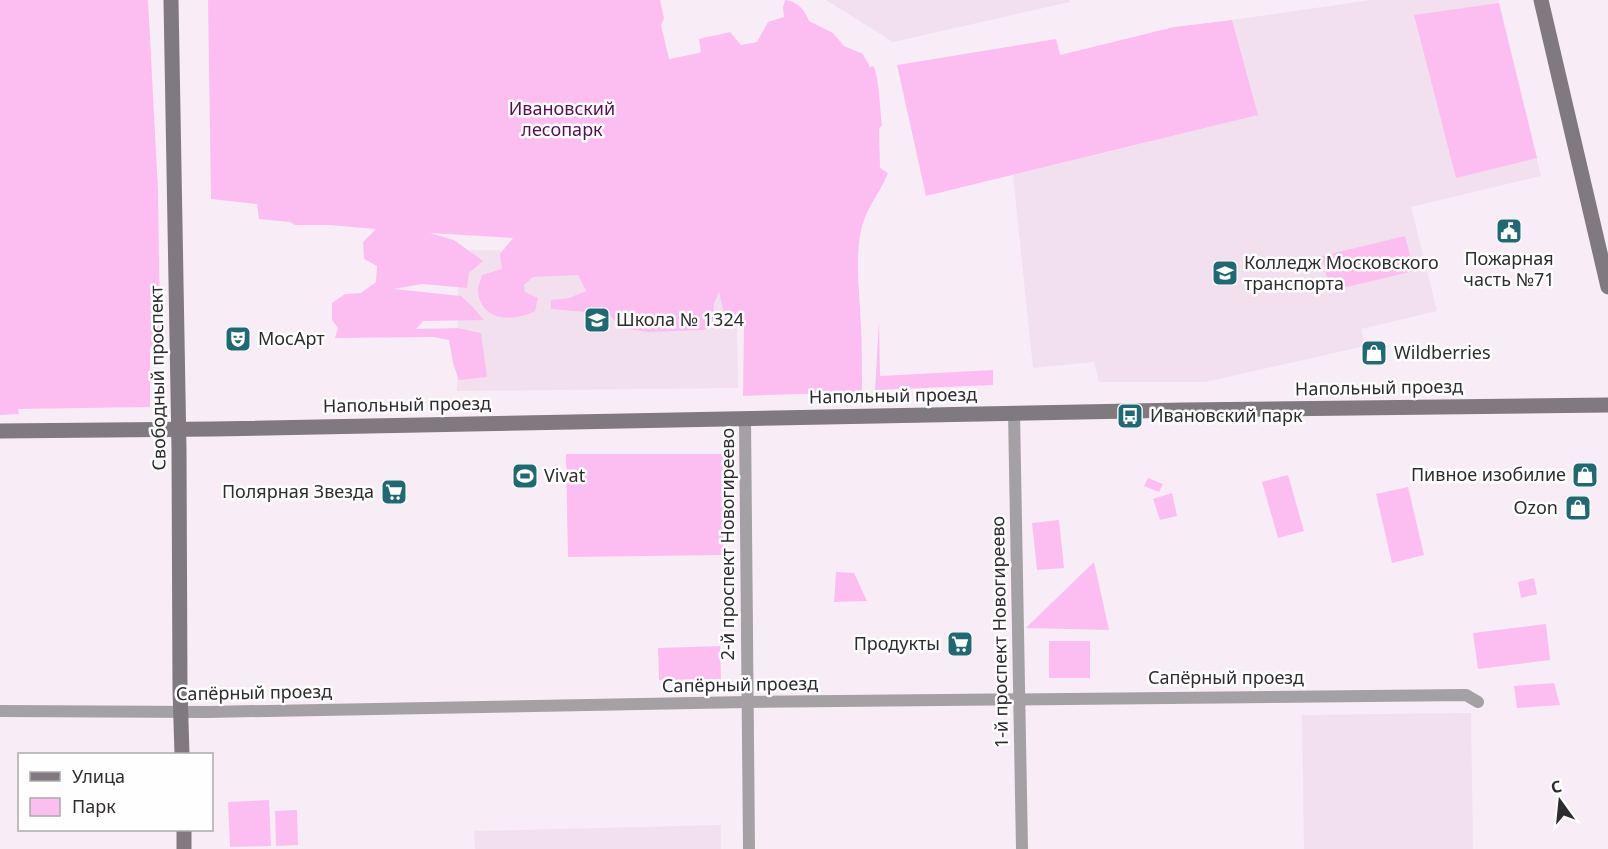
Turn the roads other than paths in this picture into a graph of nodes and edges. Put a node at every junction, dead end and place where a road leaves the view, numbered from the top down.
1 (171, 0) edge
2 (1541, 0) edge
3 (1608, 287) edge
4 (1608, 405) edge
5 (1014, 413) junction
6 (745, 418) junction
7 (179, 429) junction
8 (0, 431) edge
9 (1019, 699) junction
10 (747, 702) junction
11 (1478, 702) dead end
12 (0, 711) edge
13 (181, 713) junction
14 (182, 753) edge
15 (184, 831) edge
16 (184, 849) edge
17 (749, 849) edge
18 (1022, 849) edge

1 - 7 street, Свободный проспект
2 - 3 street
4 - 5 street, Напольный проезд
5 - 6 street, Напольный проезд
5 - 9 street, 1-й проспект Новогиреево
6 - 7 street, Напольный проезд
6 - 10 street, 2-й проспект Новогиреево
7 - 8 street, Напольный проезд
7 - 13 street, Свободный проспект
9 - 10 street, Сапёрный проезд
9 - 11 street, Сапёрный проезд
9 - 18 street, 1-й проспект Новогиреево
10 - 13 street, Сапёрный проезд
10 - 17 street, 2-й проспект Новогиреево
12 - 13 street, Сапёрный проезд
13 - 14 street, Свободный проспект
15 - 16 street

